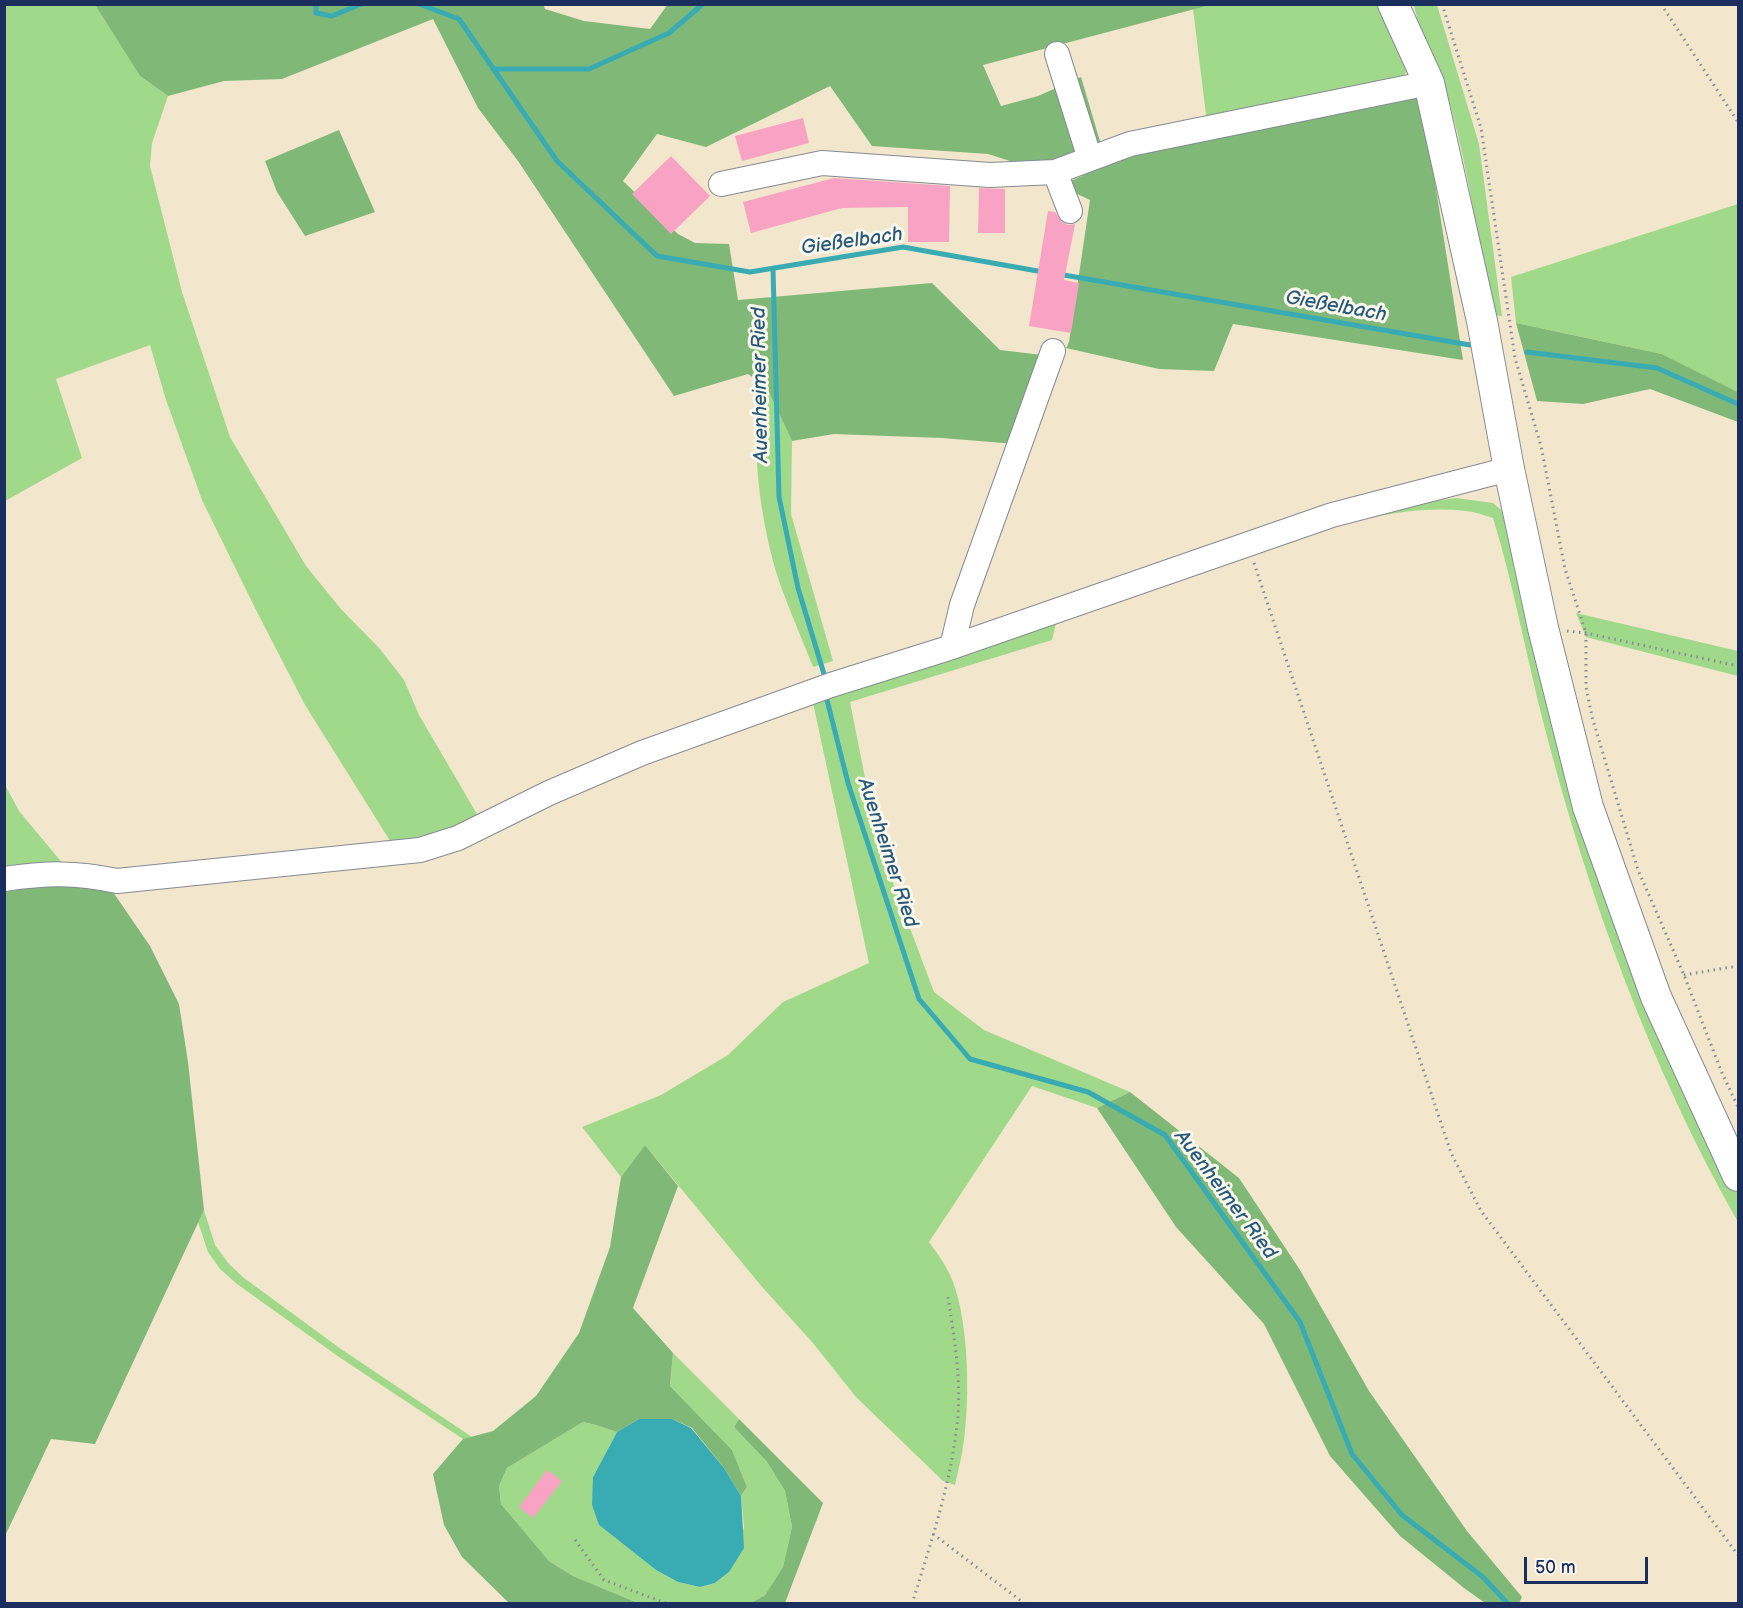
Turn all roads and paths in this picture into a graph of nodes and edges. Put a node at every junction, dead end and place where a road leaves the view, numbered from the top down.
1 (1393, 4) edge
2 (1442, 4) edge
3 (1661, 4) edge
4 (1057, 54) dead end
5 (1429, 83) junction
6 (1738, 122) edge
7 (1090, 159) junction
8 (1055, 172) junction
9 (721, 184) dead end
10 (1070, 211) dead end
11 (1496, 325) junction
12 (1053, 351) dead end
13 (1502, 358) junction
14 (1509, 469) junction
15 (1248, 545) junction
16 (1586, 633) junction
17 (952, 647) junction
18 (1738, 666) edge
19 (4, 879) edge
20 (1738, 966) edge
21 (1684, 975) junction
22 (1738, 1107) edge
23 (1738, 1176) edge
24 (948, 1297) dead end
25 (933, 1534) junction
26 (575, 1540) dead end
27 (1738, 1555) edge
28 (668, 1604) edge
29 (912, 1604) edge
30 (1026, 1604) edge

1 - 5 main road
2 - 11 path
3 - 6 path
4 - 7 street
5 - 7 street
5 - 11 main road
7 - 8 street
8 - 9 street
8 - 10 street
11 - 13 main road
11 - 13 path
12 - 17 street
13 - 14 main road
13 - 16 path
14 - 15 street
14 - 23 main road
15 - 17 street
15 - 27 path
16 - 18 path
16 - 21 path
17 - 19 street
20 - 21 path
21 - 22 path
24 - 25 path
25 - 29 path
25 - 30 path
26 - 28 path

